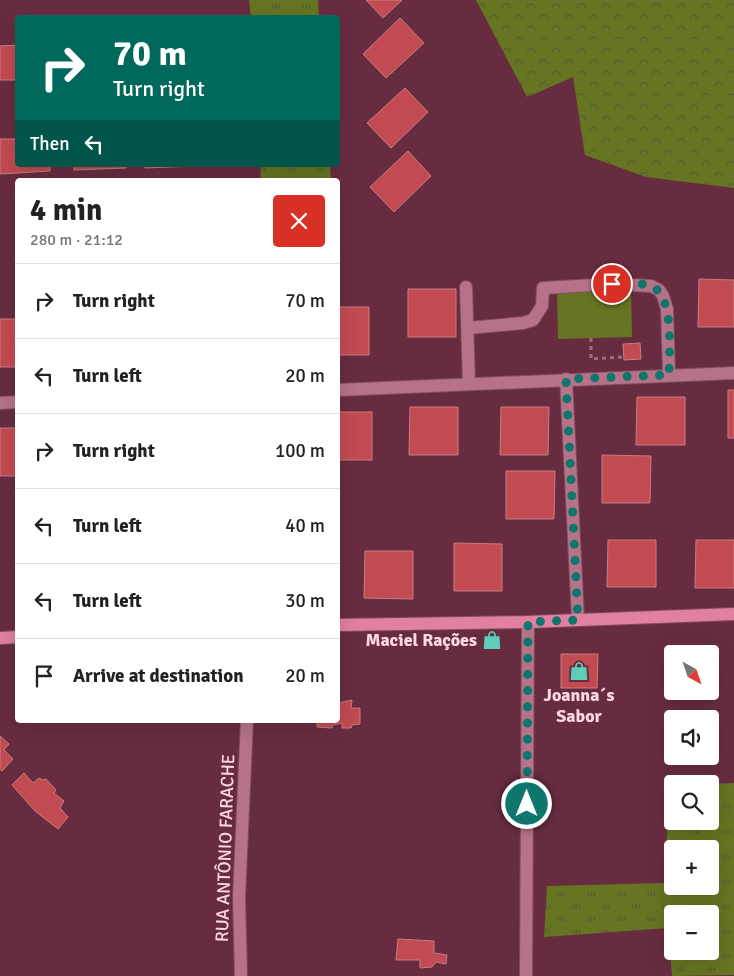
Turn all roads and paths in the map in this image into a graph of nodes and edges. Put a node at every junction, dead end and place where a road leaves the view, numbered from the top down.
1 (466, 287) dead end
2 (468, 328) junction
3 (591, 338) dead end
4 (624, 357) dead end
5 (734, 373) edge
6 (669, 375) junction
7 (566, 379) junction
8 (470, 384) junction
9 (340, 390) edge
10 (15, 402) edge
11 (0, 403) edge
12 (734, 614) edge
13 (578, 620) junction
14 (528, 622) junction
15 (340, 625) edge
16 (15, 637) edge
17 (0, 638) edge
18 (246, 723) edge
19 (241, 976) edge
20 (526, 976) edge

1 - 2 street
2 - 6 street
2 - 8 street
3 - 4 path
5 - 6 street
6 - 7 street
7 - 8 street
7 - 13 street
8 - 9 street
10 - 11 street
12 - 13 main road
13 - 14 main road
14 - 15 main road
14 - 20 street
16 - 17 main road
18 - 19 street, RUA ANTÔNIO FARACHE

